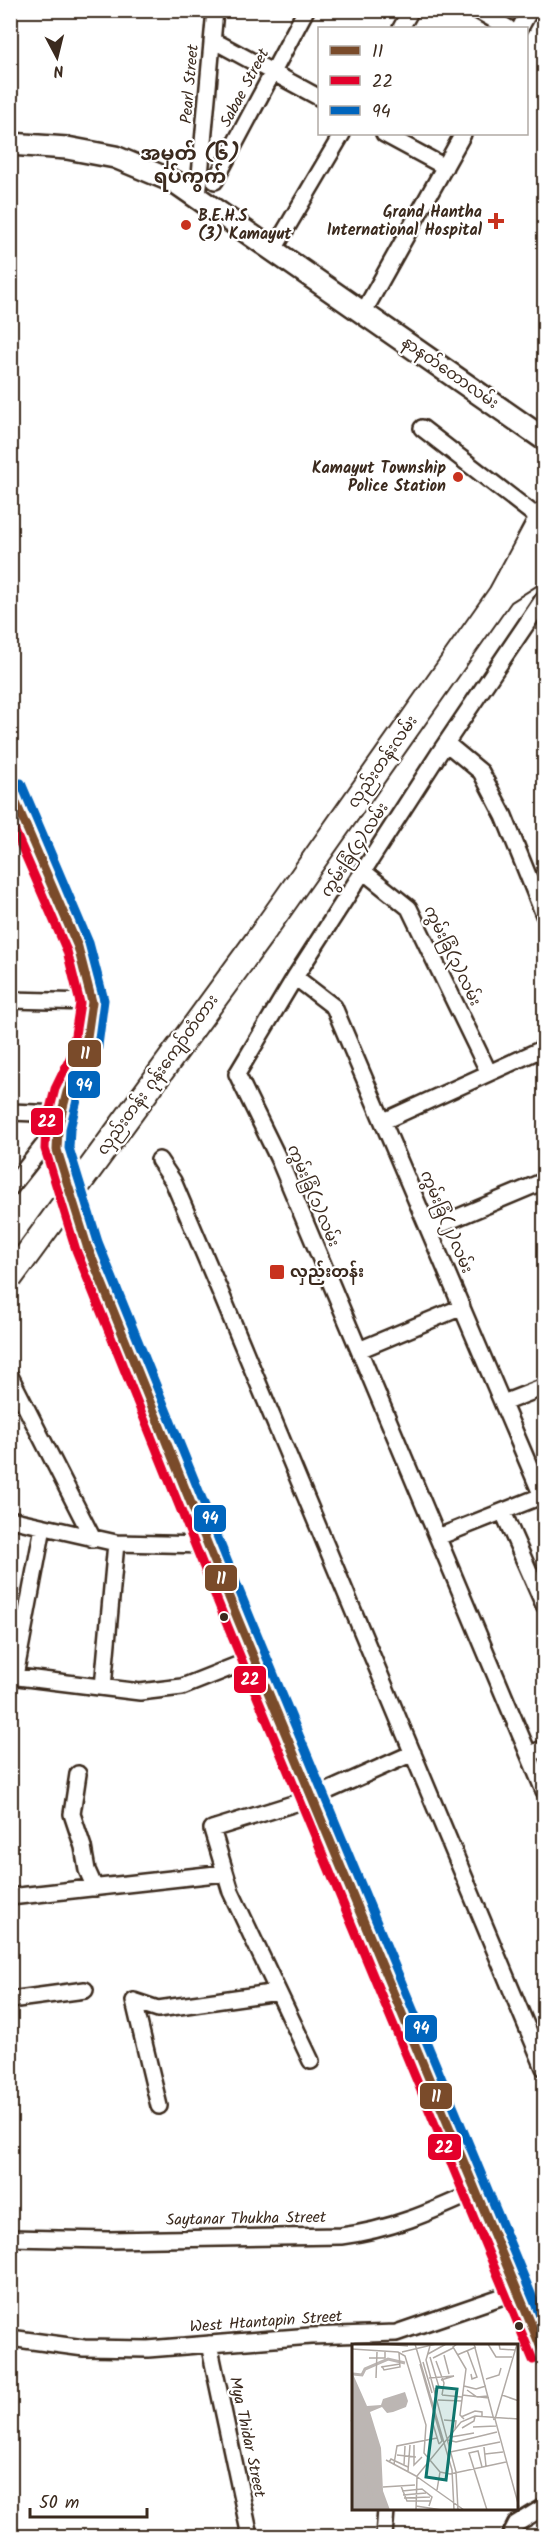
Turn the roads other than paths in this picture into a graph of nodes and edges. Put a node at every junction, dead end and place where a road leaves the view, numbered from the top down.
1 (214, 10) edge
2 (306, 10) edge
3 (411, 10) edge
4 (477, 10) edge
5 (530, 10) edge
6 (402, 27) edge
7 (506, 27) edge
8 (521, 27) edge
9 (220, 44) dead end
10 (273, 72) junction
11 (318, 97) edge
12 (341, 135) edge
13 (386, 135) edge
14 (462, 135) edge
15 (10, 144) edge
16 (444, 167) junction
17 (215, 181) dead end
18 (198, 197) junction
19 (273, 251) junction
20 (363, 313) junction
21 (422, 428) dead end
22 (542, 440) edge
23 (543, 517) edge
24 (542, 567) edge
25 (501, 594) junction
26 (544, 598) edge
27 (446, 744) junction
28 (10, 788) edge
29 (363, 871) junction
30 (544, 915) edge
31 (264, 931) joint
32 (295, 977) junction
33 (10, 1000) edge
34 (92, 1002) junction
35 (544, 1048) edge
36 (489, 1073) junction
37 (10, 1112) edge
38 (60, 1120) junction
39 (384, 1121) junction
40 (159, 1160) dead end
41 (544, 1181) edge
42 (10, 1188) edge
43 (429, 1229) junction
44 (10, 1278) edge
45 (462, 1307) junction
46 (360, 1350) junction
47 (10, 1376) edge
48 (544, 1387) edge
49 (503, 1403) junction
50 (543, 1496) edge
51 (503, 1512) junction
52 (10, 1519) edge
53 (43, 1527) junction
54 (438, 1537) junction
55 (93, 1539) junction
56 (116, 1543) junction
57 (207, 1545) junction
58 (544, 1605) edge
59 (255, 1658) junction
60 (13, 1676) edge
61 (103, 1687) junction
62 (544, 1748) edge
63 (413, 1753) junction
64 (529, 1755) junction
65 (78, 1774) dead end
66 (544, 1791) edge
67 (312, 1798) junction
68 (225, 1873) junction
69 (95, 1888) junction
70 (10, 1897) edge
71 (85, 1990) dead end
72 (278, 1992) junction
73 (10, 2001) edge
74 (311, 2061) dead end
75 (544, 2068) edge
76 (159, 2106) dead end
77 (475, 2192) junction
78 (10, 2238) edge
79 (518, 2291) junction
80 (10, 2338) edge
81 (396, 2340) edge
82 (209, 2344) junction
83 (544, 2355) edge
84 (544, 2507) edge
85 (386, 2511) edge
86 (250, 2536) edge
87 (384, 2536) edge
88 (510, 2536) edge

1 - 18 street, Pearl Street
2 - 10 street, Sabae Street
3 - 6 street
4 - 7 street
5 - 8 street
9 - 10 street
10 - 11 street
10 - 17 street, Sabae Street
12 - 19 street
13 - 16 street
14 - 16 street
15 - 18 main road, နာနတ်တောလမ်း
16 - 20 street
18 - 19 main road, နာနတ်တောလမ်း
19 - 20 main road, နာနတ်တောလမ်း
20 - 22 main road, နာနတ်တောလမ်း
21 - 23 street
23 - 25 main road, လှည်းတန်းလမ်း
24 - 25 main road, လှည်းတန်းလမ်း
25 - 31 main road, လှည်းတန်းလမ်း
26 - 27 street, ကွမ်းခြံ(၄)လမ်း
27 - 29 street, ကွမ်းခြံ(၄)လမ်း
27 - 30 street
28 - 34 main road
29 - 32 street, ကွမ်းခြံ(၄)လမ်း
29 - 36 street, ကွမ်းခြံ(၃)လမ်း
31 - 44 main road, လှည်းတန်း ဂုန်းကျော်တံတား, bridge
32 - 39 street, ကွမ်းခြံ(၂)လမ်း
32 - 46 street, ကွမ်းခြံ(၁)လမ်း
33 - 34 street
34 - 38 main road
35 - 36 street
36 - 39 street
37 - 38 street
38 - 42 street
38 - 57 main road
39 - 43 street, ကွမ်းခြံ(၂)လမ်း
40 - 63 street
41 - 43 street
43 - 45 street, ကွမ်းခြံ(၂)လမ်း
45 - 46 street
45 - 49 street, ကွမ်းခြံ(၂)လမ်း
46 - 54 street, ကွမ်းခြံ(၁)လမ်း
47 - 55 street
48 - 49 street
49 - 50 street, ကွမ်းခြံ(၂)လမ်း
50 - 51 street
51 - 54 street
51 - 58 street
52 - 53 street
53 - 55 street
53 - 60 street
54 - 64 street, ကွမ်းခြံ(၁)လမ်း
55 - 56 street
56 - 57 street
56 - 61 street
57 - 59 main road
59 - 61 street
59 - 67 main road
60 - 61 street
62 - 64 street
63 - 67 street
63 - 75 street
64 - 66 street, ကွမ်းခြံ(၁)လမ်း
65 - 69 street
67 - 68 street
67 - 77 main road
68 - 69 street
68 - 72 street
69 - 70 street
71 - 73 street
72 - 74 street
72 - 76 street
77 - 78 street, Saytanar Thukha Street
77 - 79 main road
79 - 81 street, West Htantapin Street
79 - 83 main road
80 - 82 street, West Htantapin Street
81 - 82 street, West Htantapin Street
82 - 86 street, Mya Thidar Street
84 - 88 street
85 - 87 street

